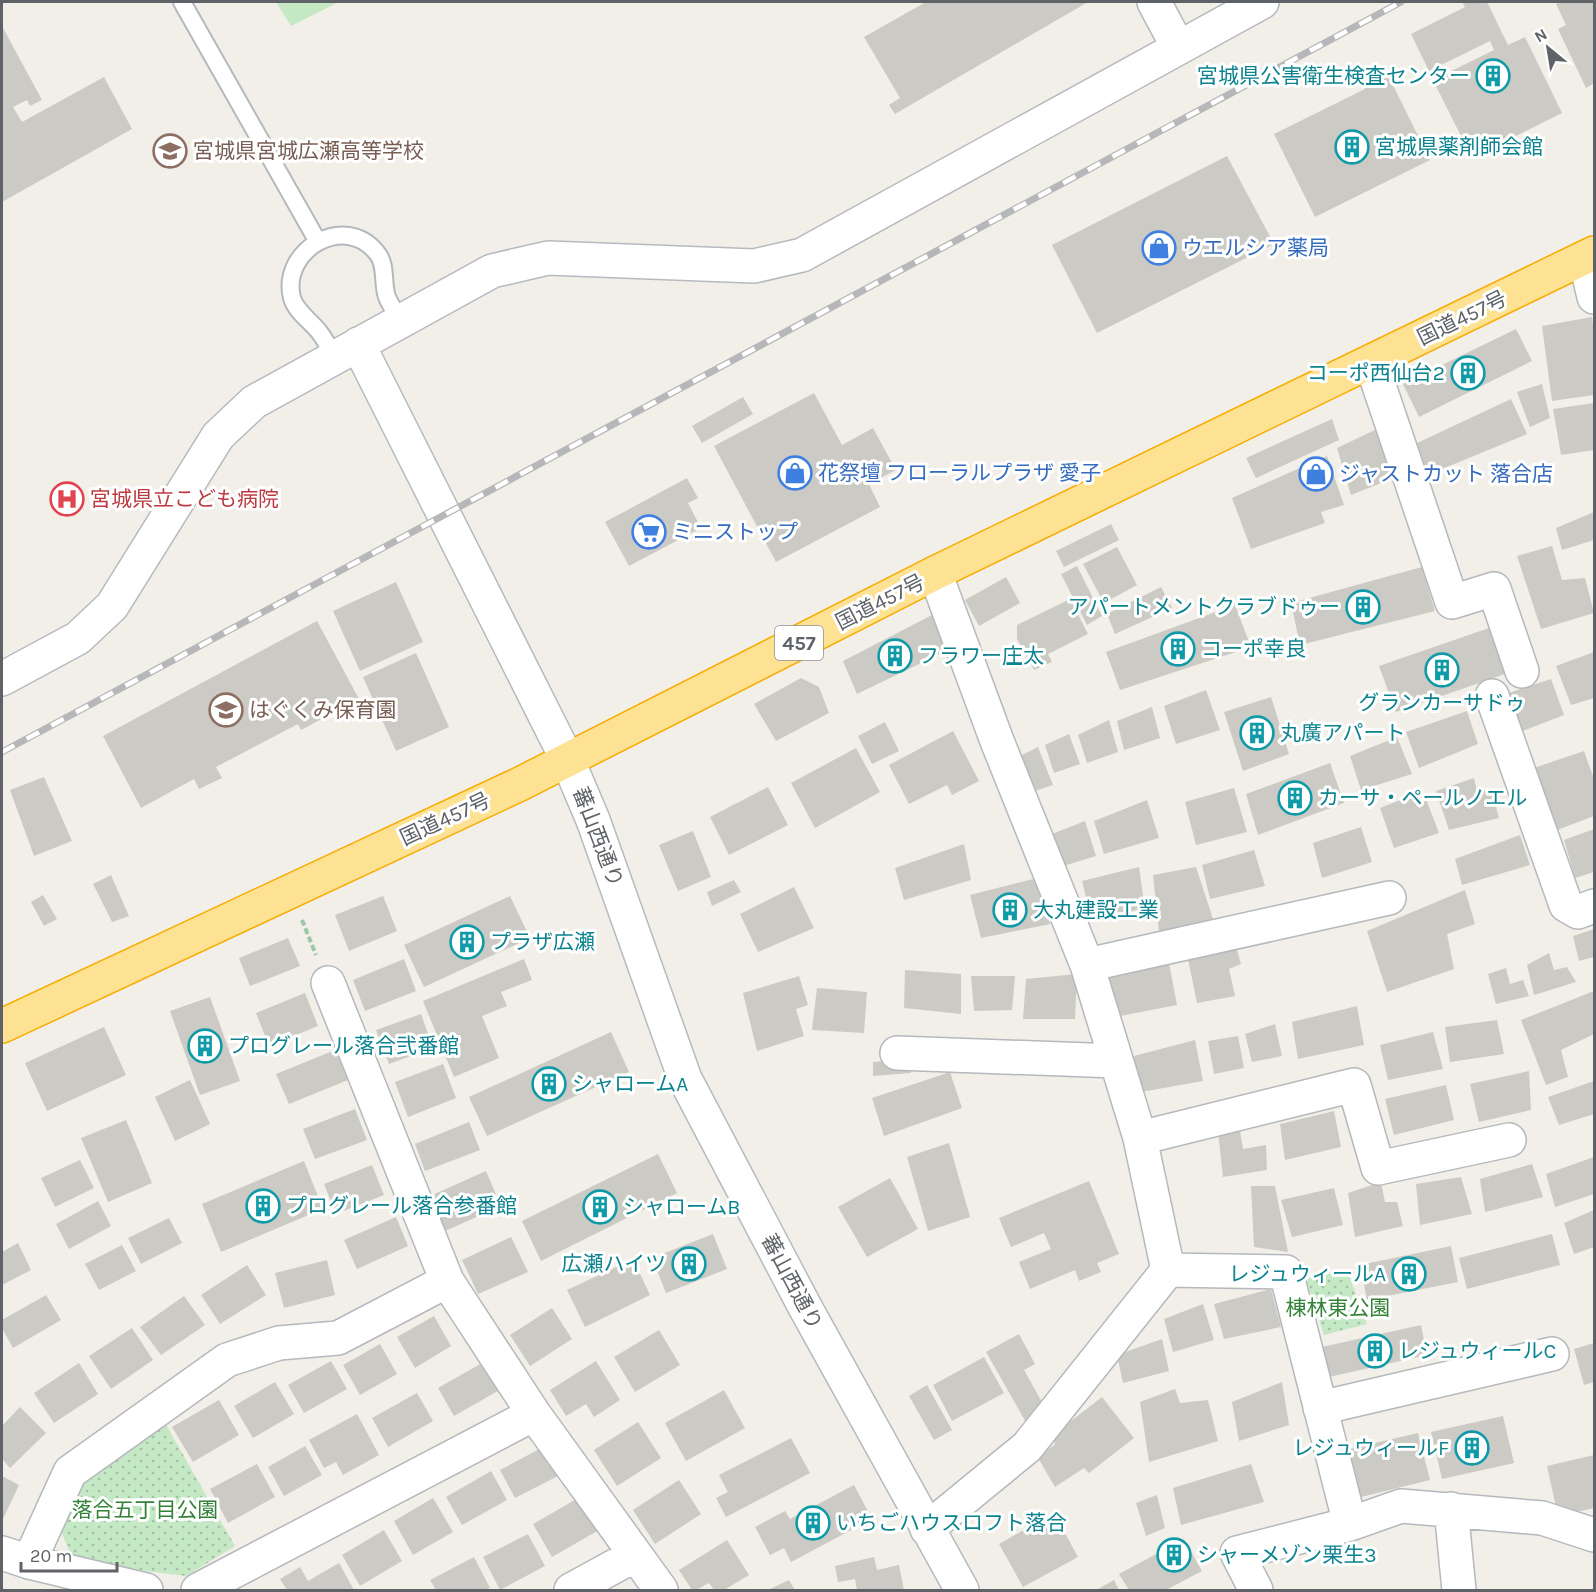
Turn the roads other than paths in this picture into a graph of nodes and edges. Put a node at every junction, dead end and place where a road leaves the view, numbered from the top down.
1 (182, 2) edge
2 (1154, 2) edge
3 (1262, 2) edge
4 (1178, 47) junction
5 (318, 242) junction
6 (1590, 256) edge
7 (1594, 297) edge
8 (401, 321) junction
9 (346, 351) junction
10 (1371, 362) junction
11 (935, 573) junction
12 (1522, 671) dead end
13 (2, 679) edge
14 (1492, 696) dead end
15 (568, 761) junction
16 (1389, 898) dead end
17 (1594, 906) edge
18 (1087, 965) junction
19 (328, 983) road end
20 (2, 1026) edge
21 (897, 1053) dead end
22 (1116, 1061) junction
23 (1140, 1138) junction
24 (1509, 1140) dead end
25 (1168, 1270) junction
26 (447, 1281) junction
27 (1552, 1354) dead end
28 (1320, 1408) junction
29 (534, 1413) junction
30 (1451, 1509) junction
31 (1350, 1524) junction
32 (927, 1529) junction
33 (1594, 1535) edge
34 (635, 1555) junction
35 (15, 1557) edge
36 (146, 1590) edge
37 (198, 1590) edge
38 (571, 1590) edge
39 (661, 1590) edge
40 (962, 1590) edge
41 (1256, 1590) edge
42 (1459, 1590) edge

1 - 5 lane
2 - 4 street
3 - 4 street
4 - 8 street
5 - 8 lane
5 - 9 lane
6 - 7 street
6 - 10 highway, 国道457号 / 457
8 - 9 street
9 - 13 street
9 - 15 street, 蕃山西通り
10 - 11 highway, 国道457号 / 457
10 - 12 street
11 - 15 highway, 国道457号 / 457
11 - 18 street
14 - 17 street
15 - 20 highway, 国道457号 / 457
15 - 32 street, 蕃山西通り
16 - 18 street
18 - 22 street
19 - 26 street
21 - 22 street
22 - 23 street
23 - 24 street
23 - 25 street
25 - 28 street
25 - 32 street
26 - 29 street
26 - 35 street
27 - 28 street
28 - 31 street
29 - 34 street
29 - 37 street
30 - 31 street
30 - 33 street
30 - 42 street
31 - 41 street
32 - 40 street, 蕃山西通り
34 - 38 street
34 - 39 street
35 - 36 street

